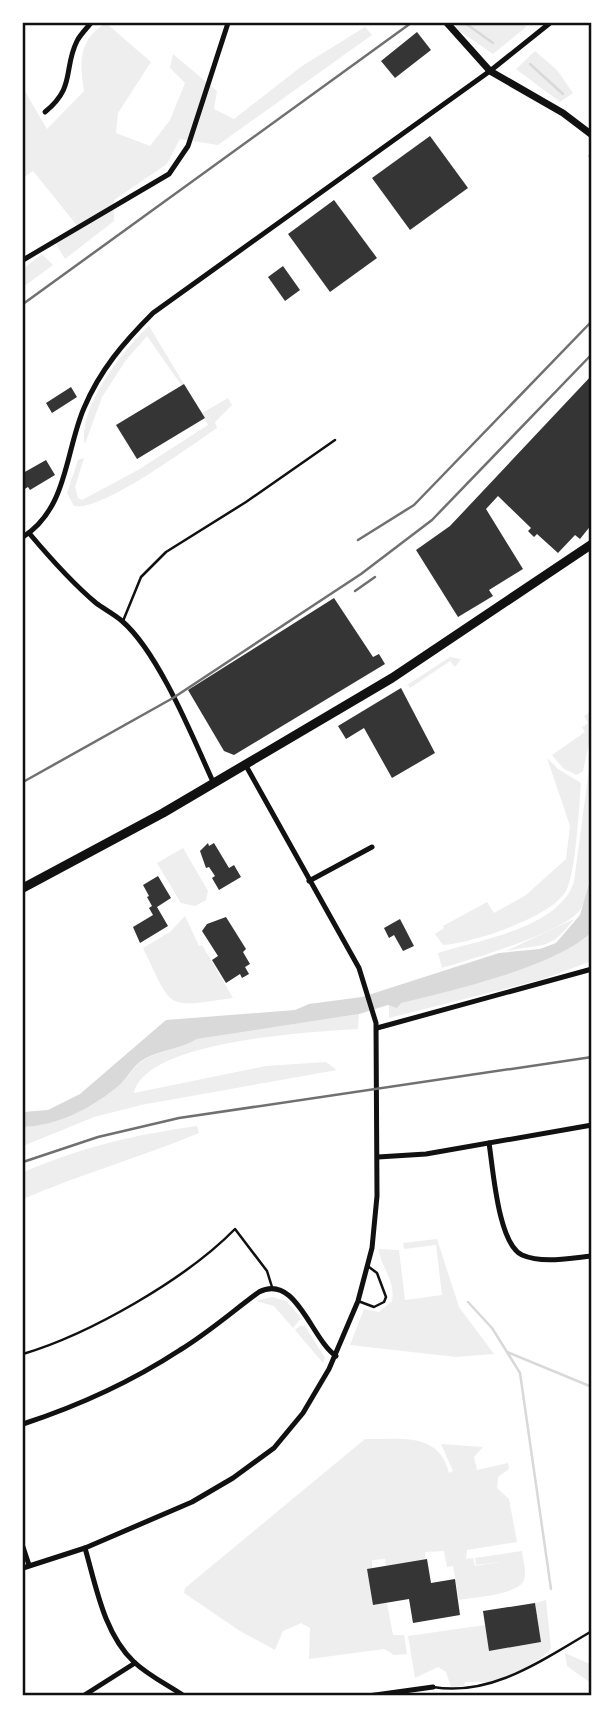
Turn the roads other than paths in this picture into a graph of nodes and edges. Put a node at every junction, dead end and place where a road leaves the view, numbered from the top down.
1 (90, 23) edge
2 (228, 23) edge
3 (447, 23) edge
4 (550, 23) edge
5 (490, 71) junction
6 (46, 112) dead end
7 (592, 135) edge
8 (23, 260) edge
9 (335, 440) dead end
10 (29, 533) junction
11 (23, 537) edge
12 (592, 544) edge
13 (123, 621) junction
14 (245, 764) junction
15 (214, 784) junction
16 (372, 847) dead end
17 (309, 881) junction
18 (23, 888) edge
19 (592, 969) edge
20 (377, 1028) junction
21 (592, 1125) edge
22 (489, 1143) junction
23 (378, 1157) junction
24 (592, 1256) edge
25 (368, 1266) junction
26 (272, 1287) junction
27 (358, 1301) junction
28 (23, 1354) edge
29 (336, 1356) junction
30 (23, 1424) edge
31 (23, 1547) edge
32 (85, 1548) junction
33 (26, 1567) edge
34 (592, 1631) edge
35 (135, 1663) junction
36 (433, 1688) joint
37 (83, 1696) edge
38 (184, 1696) edge
39 (368, 1696) edge

1 - 6 street
2 - 8 street
3 - 5 street
4 - 5 street
5 - 7 street
5 - 10 street
9 - 13 lane
10 - 11 street
10 - 13 street
12 - 14 main road
13 - 15 street
14 - 15 main road
14 - 17 street
15 - 18 main road
16 - 17 street
17 - 20 street
19 - 20 street
20 - 23 street
21 - 22 street
22 - 23 street
22 - 24 street
23 - 25 street
25 - 27 street
25 - 27 lane
26 - 28 lane
26 - 29 street
26 - 30 street
27 - 29 street
29 - 32 street
31 - 33 street
32 - 33 street
32 - 35 street
34 - 36 lane
35 - 37 street
35 - 38 street
36 - 39 street

